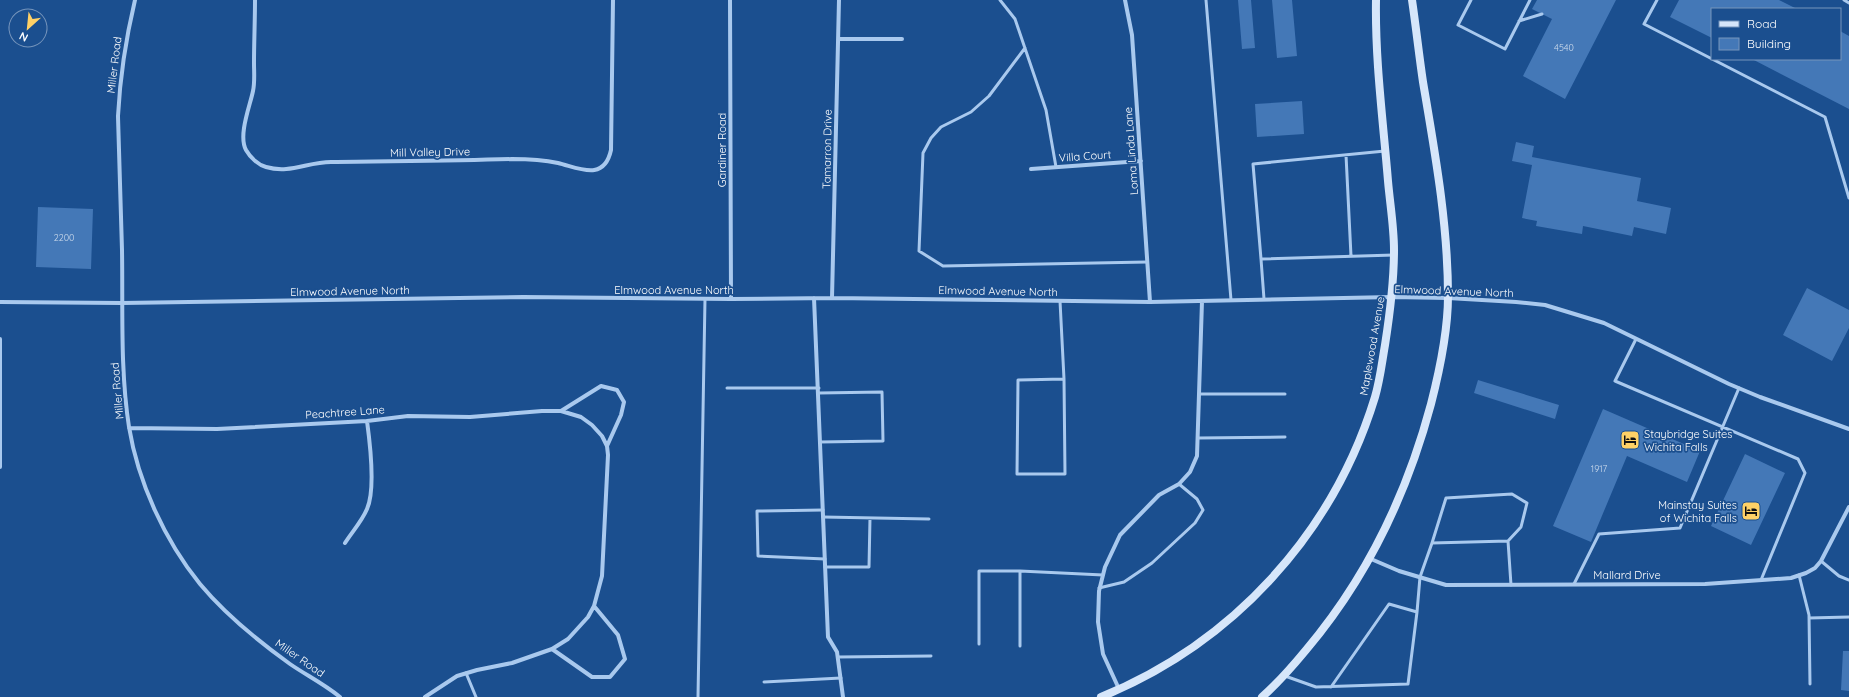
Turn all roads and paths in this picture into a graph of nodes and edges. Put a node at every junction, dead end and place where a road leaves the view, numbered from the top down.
1 (135, 0) edge
2 (255, 0) edge
3 (613, 0) edge
4 (730, 0) edge
5 (839, 0) edge
6 (1000, 0) edge
7 (1125, 0) edge
8 (1206, 0) edge
9 (1376, 0) edge
10 (1412, 0) edge
11 (1471, 0) edge
12 (1530, 0) edge
13 (1657, 0) edge
14 (1844, 0) edge
15 (1849, 3) edge
16 (1542, 14) dead end
17 (1519, 21) junction
18 (838, 39) junction
19 (902, 39) dead end
20 (1025, 48) junction
21 (1711, 58) edge
22 (1714, 60) edge
23 (1385, 151) junction
24 (1346, 155) junction
25 (1141, 161) junction
26 (1056, 167) junction
27 (1031, 169) dead end
28 (1849, 198) edge
29 (1394, 255) junction
30 (1351, 256) junction
31 (1261, 259) junction
32 (1147, 262) junction
33 (1392, 297) junction
34 (814, 298) junction
35 (832, 298) junction
36 (1448, 298) junction
37 (705, 299) junction
38 (731, 299) junction
39 (1264, 299) junction
40 (1060, 300) junction
41 (1232, 300) junction
42 (1202, 301) junction
43 (0, 302) edge
44 (122, 302) junction
45 (1150, 302) junction
46 (0, 339) edge
47 (1636, 339) junction
48 (1064, 379) junction
49 (727, 388) dead end
50 (1739, 388) junction
51 (819, 390) junction
52 (1199, 394) junction
53 (1285, 394) dead end
54 (561, 411) junction
55 (366, 421) junction
56 (1723, 427) junction
57 (129, 428) junction
58 (1849, 429) edge
59 (1285, 437) dead end
60 (1198, 438) junction
61 (820, 442) junction
62 (607, 446) junction
63 (0, 466) edge
64 (1179, 484) junction
65 (1849, 507) edge
66 (823, 510) junction
67 (823, 517) junction
68 (870, 518) junction
69 (929, 519) dead end
70 (1508, 541) junction
71 (345, 543) dead end
72 (1432, 543) junction
73 (825, 559) junction
74 (1370, 559) junction
75 (1821, 561) junction
76 (826, 567) junction
77 (1020, 571) junction
78 (1103, 575) junction
79 (1799, 575) junction
80 (1420, 576) junction
81 (1761, 580) junction
82 (1849, 580) edge
83 (1574, 584) junction
84 (1511, 585) junction
85 (1099, 588) junction
86 (594, 606) junction
87 (1417, 612) junction
88 (1849, 617) edge
89 (1809, 618) junction
90 (979, 644) dead end
91 (1020, 646) dead end
92 (552, 649) junction
93 (931, 656) dead end
94 (838, 657) junction
95 (466, 673) junction
96 (1284, 675) junction
97 (841, 678) junction
98 (764, 682) dead end
99 (1810, 684) dead end
100 (1331, 687) junction
101 (1120, 689) junction
102 (340, 697) edge
103 (425, 697) edge
104 (476, 697) edge
105 (698, 697) edge
106 (843, 697) edge
107 (1101, 697) edge
108 (1262, 697) edge

1 - 44 street, Miller Road
2 - 3 street, Mill Valley Drive
4 - 38 street, Gardiner Road
5 - 18 street, Tamarron Drive
6 - 20 lane
7 - 25 street, Loma Linda Lane
8 - 41 lane
9 - 23 street, Maplewood Avenue
10 - 36 street
11 - 17 lane
12 - 17 lane
13 - 21 lane
14 - 15 lane
16 - 17 lane
18 - 19 street
18 - 35 street, Tamarron Drive
20 - 26 lane
20 - 32 lane
22 - 28 lane
23 - 24 lane
23 - 29 street, Maplewood Avenue
24 - 30 lane
24 - 31 lane
25 - 26 street, Villa Court
25 - 32 street, Loma Linda Lane
26 - 27 street, Villa Court
29 - 30 lane
29 - 33 street, Maplewood Avenue
30 - 31 lane
31 - 39 lane
32 - 45 street, Loma Linda Lane
33 - 36 street, Elmwood Avenue North
33 - 39 street, Elmwood Avenue North
33 - 101 street, Maplewood Avenue
34 - 35 street, Elmwood Avenue North
34 - 38 street, Elmwood Avenue North
34 - 51 street
35 - 40 street, Elmwood Avenue North
36 - 47 street, Elmwood Avenue North
36 - 74 street
37 - 38 street, Elmwood Avenue North
37 - 44 street, Elmwood Avenue North
37 - 105 lane
39 - 41 street, Elmwood Avenue North
40 - 45 street, Elmwood Avenue North
40 - 48 lane
41 - 42 street, Elmwood Avenue North
42 - 45 street, Elmwood Avenue North
42 - 52 street
43 - 44 street, Elmwood Avenue North
44 - 57 street, Miller Road
46 - 63 street
47 - 50 street, Elmwood Avenue North
47 - 56 lane
48 - 48 lane
49 - 51 lane
50 - 56 lane
50 - 58 street, Elmwood Avenue North
51 - 61 street
51 - 61 lane
52 - 53 lane
52 - 60 street
54 - 55 street, Peachtree Lane
54 - 62 street, Peachtree Lane
54 - 62 street
55 - 57 street, Peachtree Lane
55 - 71 street
56 - 81 lane
56 - 83 lane
57 - 102 street, Miller Road
59 - 60 lane
60 - 64 street
61 - 66 street
62 - 86 street
64 - 78 street
64 - 85 lane
65 - 75 street, Mallard Drive
66 - 67 street
66 - 73 lane
67 - 68 lane
67 - 73 street
68 - 69 lane
68 - 76 lane
70 - 72 lane
70 - 72 lane
70 - 84 lane
72 - 80 lane
73 - 76 street
74 - 80 street, Mallard Drive
74 - 96 street
75 - 79 street, Mallard Drive
75 - 82 lane
76 - 94 street
77 - 78 lane
77 - 90 lane
77 - 91 lane
78 - 85 street
79 - 81 street, Mallard Drive
79 - 89 lane
80 - 84 street, Mallard Drive
80 - 87 lane
81 - 83 street, Mallard Drive
83 - 84 street, Mallard Drive
85 - 101 street
86 - 92 street
86 - 92 street
87 - 100 lane
87 - 100 lane
88 - 89 lane
89 - 99 lane
92 - 95 street
93 - 94 lane
94 - 97 street
95 - 103 street
95 - 104 lane
96 - 100 lane
96 - 108 street
97 - 98 lane
97 - 106 street
101 - 107 street, Maplewood Avenue

